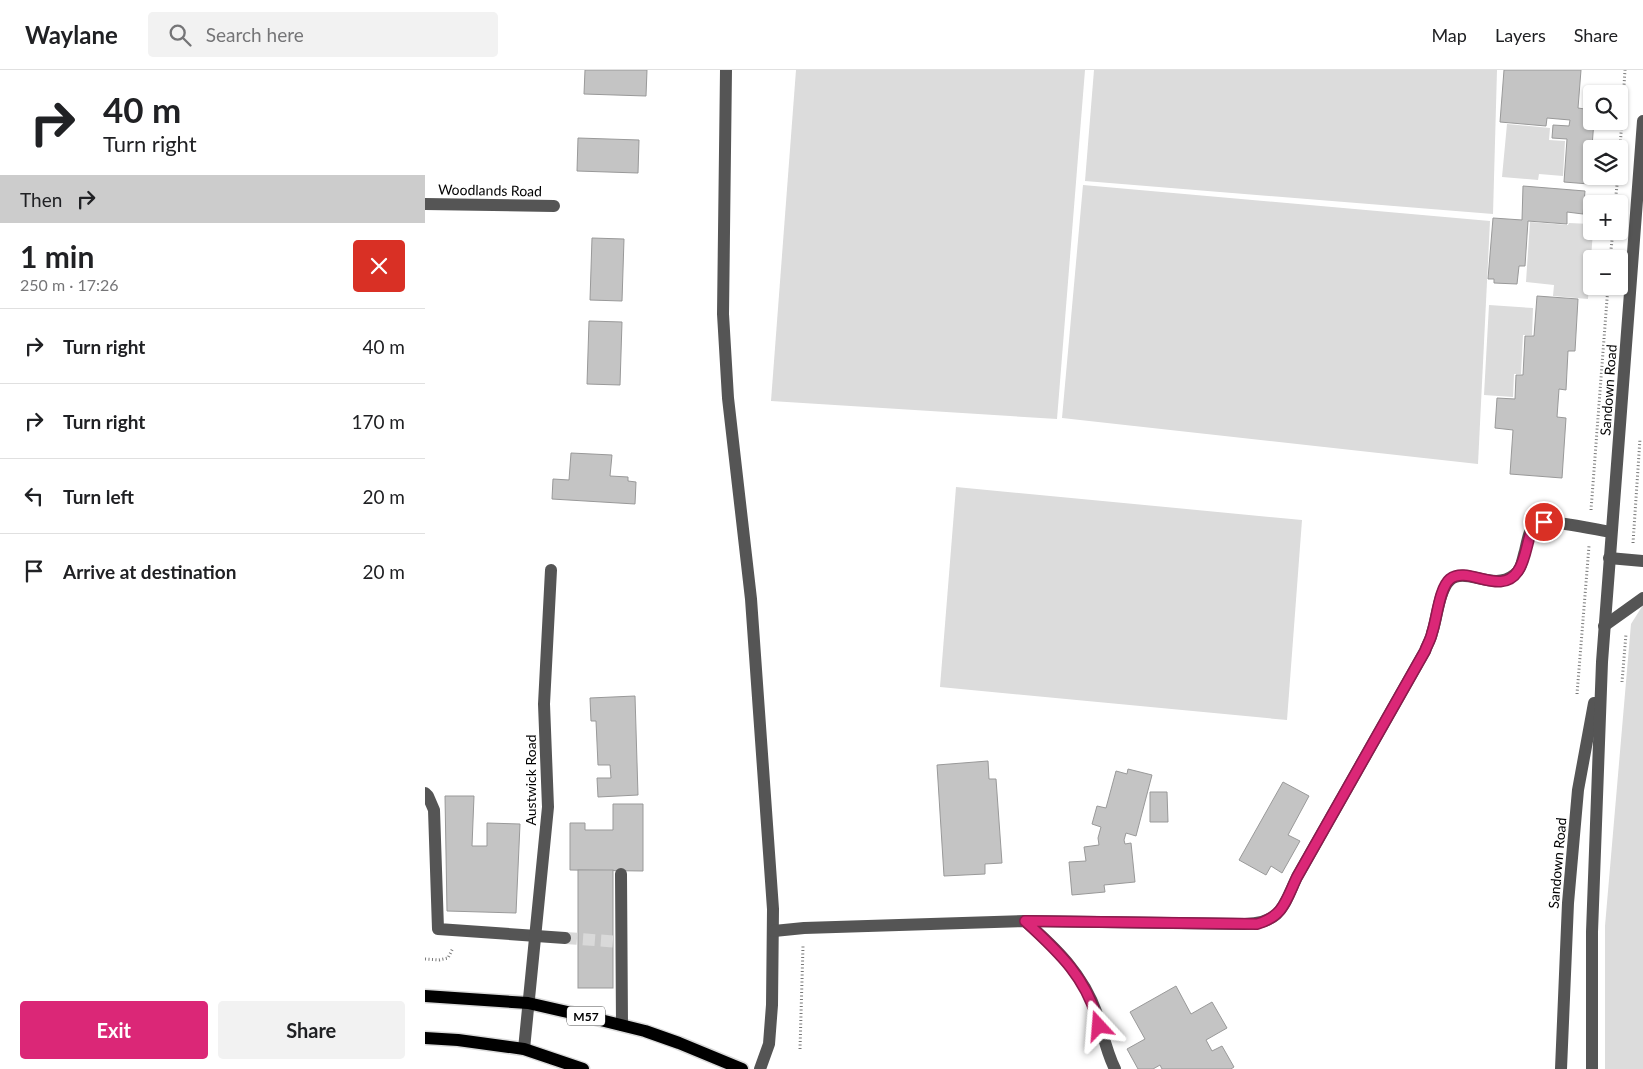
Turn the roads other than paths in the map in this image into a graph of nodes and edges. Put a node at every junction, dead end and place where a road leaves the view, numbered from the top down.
1 (726, 70) edge
2 (1643, 121) edge
3 (425, 204) edge
4 (554, 206) dead end
5 (1611, 532) junction
6 (1609, 558) junction
7 (1643, 561) edge
8 (551, 570) dead end
9 (1643, 598) edge
10 (1604, 626) junction
11 (1601, 662) junction
12 (425, 793) edge
13 (621, 874) dead end
14 (1025, 921) junction
15 (774, 931) junction
16 (535, 936) junction
17 (565, 938) tunnel mouth
18 (425, 996) edge
19 (528, 1003) junction
20 (622, 1025) junction
21 (425, 1038) edge
22 (524, 1049) junction
23 (583, 1069) edge
24 (743, 1069) edge
25 (760, 1069) edge
26 (1115, 1069) edge
27 (1561, 1069) edge
28 (1592, 1069) edge

1 - 15 street
2 - 5 street, Sandown Road
3 - 4 street, Woodlands Road
5 - 6 street, Sandown Road
5 - 14 street
6 - 7 street
6 - 10 street, Sandown Road
8 - 16 street, Austwick Road
9 - 10 street
10 - 11 street, Sandown Road
11 - 27 street, Sandown Road
11 - 28 street, Sandown Road
12 - 16 street
13 - 20 street
14 - 15 street
14 - 26 street
15 - 25 street
16 - 17 street
16 - 19 street, Austwick Road
18 - 19 main road, M57
19 - 20 main road, M57
19 - 22 street, Austwick Road
20 - 24 main road, M57
21 - 22 main road
22 - 23 main road

